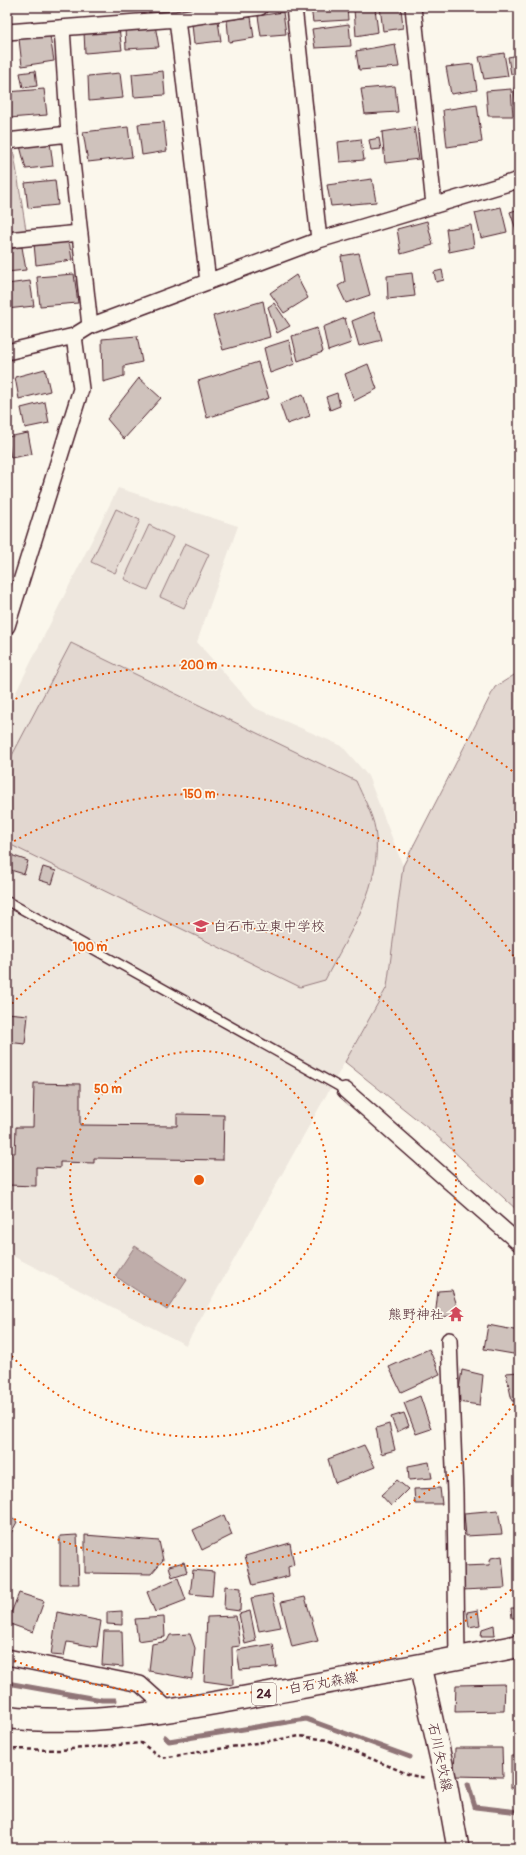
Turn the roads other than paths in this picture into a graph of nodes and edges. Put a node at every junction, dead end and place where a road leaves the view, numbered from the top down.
1 (260, 7) edge
2 (294, 7) edge
3 (412, 7) edge
4 (177, 19) junction
5 (62, 28) junction
6 (7, 32) edge
7 (69, 134) junction
8 (7, 141) edge
9 (519, 180) edge
10 (434, 205) junction
11 (80, 233) junction
12 (7, 240) edge
13 (319, 240) junction
14 (208, 282) junction
15 (90, 326) junction
16 (74, 336) junction
17 (7, 352) edge
18 (7, 626) edge
19 (7, 901) edge
20 (346, 1090) joint
21 (519, 1243) edge
22 (449, 1340) dead end
23 (519, 1646) edge
24 (7, 1657) edge
25 (458, 1658) junction
26 (420, 1666) junction
27 (170, 1711) junction
28 (7, 1717) edge
29 (458, 1848) edge

1 - 4 street
2 - 13 street
3 - 10 street
4 - 5 street
4 - 14 street
5 - 6 street
5 - 7 street
7 - 8 street
7 - 11 street
9 - 10 street
10 - 13 street
11 - 12 street
11 - 15 street
13 - 14 street
14 - 15 street
15 - 16 street
16 - 17 street
16 - 18 street
19 - 20 lane
20 - 21 street
22 - 25 street
23 - 25 main road, 白石丸森線 / 24
24 - 27 street
25 - 26 main road, 白石丸森線 / 24
26 - 27 main road, 白石丸森線 / 24
26 - 29 main road, 石川矢吹線
27 - 28 main road, 白石丸森線 / 24

